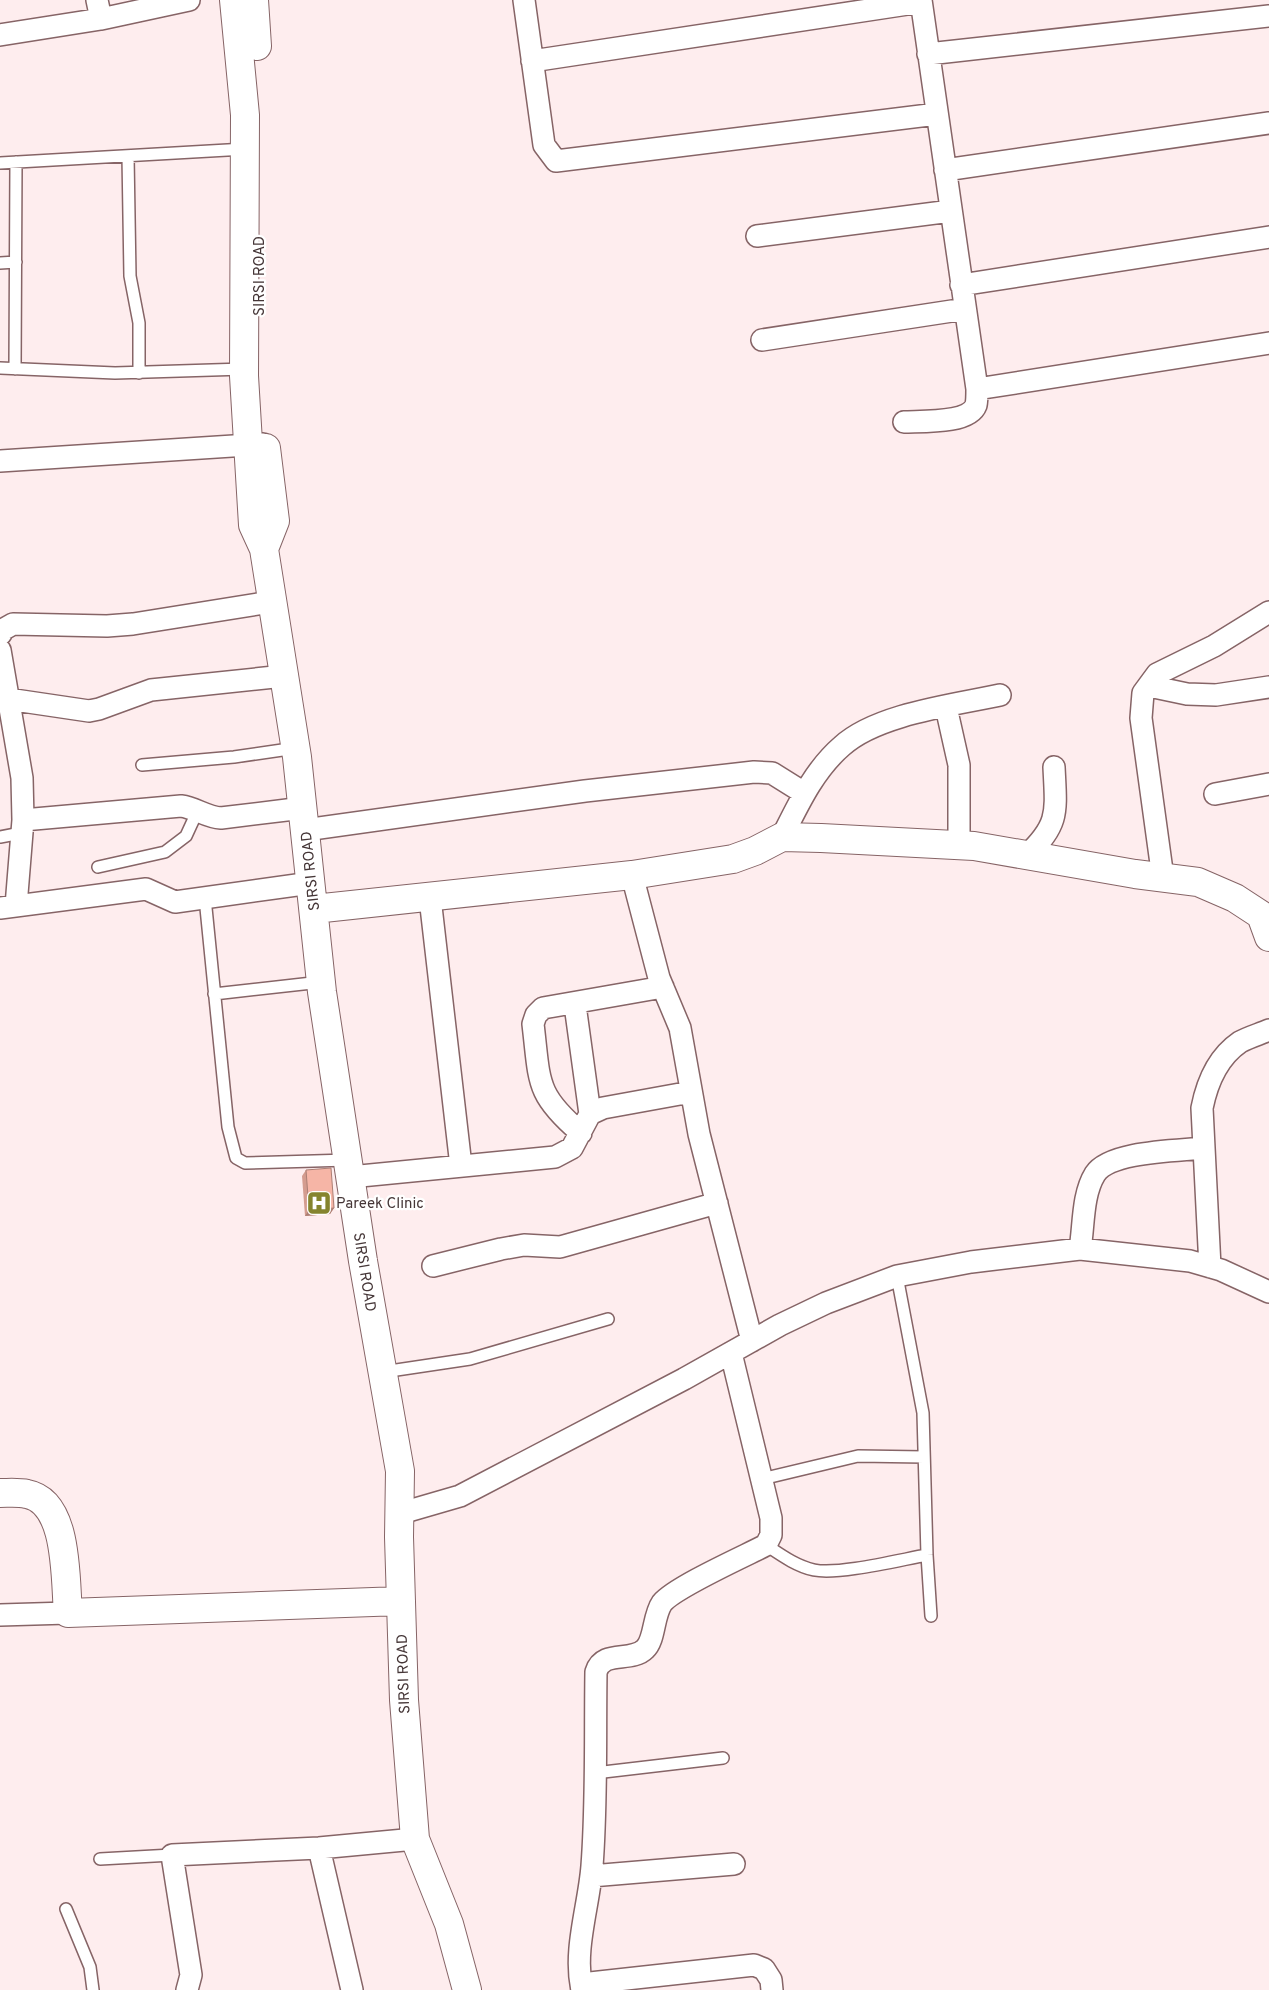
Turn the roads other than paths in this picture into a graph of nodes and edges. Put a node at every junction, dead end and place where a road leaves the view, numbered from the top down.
1 (189, 0) edge
2 (234, 0) edge
3 (254, 0) edge
4 (524, 0) edge
5 (921, 1) edge
6 (99, 10) edge
7 (1269, 16) edge
8 (0, 35) edge
9 (928, 54) junction
10 (532, 61) junction
11 (937, 114) junction
12 (1269, 123) edge
13 (244, 148) junction
14 (128, 156) junction
15 (0, 162) edge
16 (16, 162) junction
17 (945, 170) junction
18 (951, 211) junction
19 (757, 236) dead end
20 (1269, 237) edge
21 (16, 262) junction
22 (0, 263) edge
23 (961, 285) junction
24 (965, 309) junction
25 (762, 340) dead end
26 (1269, 343) edge
27 (0, 368) edge
28 (15, 369) junction
29 (244, 369) junction
30 (140, 373) junction
31 (977, 389) junction
32 (904, 422) dead end
33 (257, 445) junction
34 (0, 461) edge
35 (271, 602) junction
36 (1269, 612) edge
37 (0, 635) edge
38 (0, 650) edge
39 (284, 676) junction
40 (1149, 686) junction
41 (1269, 687) edge
42 (1000, 695) dead end
43 (8, 699) junction
44 (946, 707) junction
45 (8, 746) edge
46 (296, 748) junction
47 (142, 765) dead end
48 (1054, 767) dead end
49 (1269, 784) edge
50 (804, 793) junction
51 (1215, 794) dead end
52 (198, 810) junction
53 (304, 819) junction
54 (22, 826) junction
55 (0, 837) edge
56 (782, 837) junction
57 (959, 845) junction
58 (1027, 855) junction
59 (98, 866) dead end
60 (632, 875) junction
61 (1163, 878) junction
62 (313, 896) junction
63 (205, 898) junction
64 (430, 898) junction
65 (8, 907) edge
66 (1269, 937) edge
67 (322, 982) junction
68 (663, 987) junction
69 (214, 994) junction
70 (575, 1005) junction
71 (1269, 1030) edge
72 (691, 1092) junction
73 (586, 1123) junction
74 (1204, 1148) junction
75 (461, 1166) junction
76 (349, 1168) junction
77 (717, 1203) junction
78 (1080, 1249) junction
79 (432, 1266) dead end
80 (1210, 1267) junction
81 (897, 1276) junction
82 (1269, 1292) edge
83 (608, 1319) dead end
84 (752, 1341) junction
85 (731, 1353) junction
86 (383, 1372) junction
87 (924, 1457) junction
88 (762, 1479) junction
89 (0, 1493) edge
90 (398, 1514) junction
91 (766, 1545) junction
92 (927, 1556) junction
93 (401, 1601) junction
94 (68, 1613) junction
95 (0, 1615) edge
96 (931, 1616) dead end
97 (723, 1758) dead end
98 (595, 1773) junction
99 (415, 1839) junction
100 (319, 1848) junction
101 (172, 1856) junction
102 (100, 1859) dead end
103 (734, 1864) dead end
104 (591, 1876) junction
105 (66, 1909) dead end
106 (582, 1987) edge
107 (93, 1990) edge
108 (187, 1990) edge
109 (352, 1990) edge
110 (467, 1990) edge
111 (772, 1990) edge

1 - 6 street
2 - 13 main road, SIRSI ROAD
3 - 33 main road, SIRSI ROAD
4 - 10 street
5 - 9 street
5 - 10 street
6 - 8 street
7 - 9 street
9 - 11 street
10 - 11 street
11 - 17 street
12 - 17 street
13 - 14 lane
13 - 29 main road, SIRSI ROAD
14 - 16 lane
14 - 30 lane
15 - 16 lane
16 - 21 lane
17 - 18 street
18 - 19 street
18 - 23 street
20 - 23 street
21 - 22 lane
21 - 28 lane
23 - 24 street
24 - 25 street
24 - 31 street
26 - 31 street
27 - 28 lane
28 - 30 lane
29 - 30 lane
29 - 33 main road, SIRSI ROAD
31 - 32 street
33 - 34 street
33 - 35 main road, SIRSI ROAD
35 - 37 street
35 - 39 main road, SIRSI ROAD
36 - 40 street
38 - 43 street
39 - 43 street
39 - 46 main road, SIRSI ROAD
40 - 41 street
40 - 61 street
42 - 44 street
43 - 45 street
44 - 50 street
44 - 57 street
45 - 54 street
46 - 47 lane
46 - 53 main road, SIRSI ROAD
48 - 58 street
49 - 51 street
50 - 53 street
50 - 56 street
52 - 53 street
52 - 54 street
52 - 59 lane
53 - 62 main road, SIRSI ROAD
54 - 55 lane
54 - 65 street
56 - 57 main road
56 - 60 main road
57 - 58 main road
58 - 61 main road
60 - 64 main road
60 - 68 street
61 - 66 main road
62 - 63 street
62 - 64 main road
62 - 67 main road, SIRSI ROAD
63 - 65 street
63 - 69 lane
64 - 75 street
67 - 69 lane
67 - 76 main road, SIRSI ROAD
68 - 70 street
68 - 72 street
69 - 76 lane
70 - 73 street
70 - 73 street
71 - 74 street
72 - 73 street
72 - 77 street
73 - 75 street
74 - 78 street
74 - 80 street
75 - 76 street
76 - 86 main road, SIRSI ROAD
77 - 79 street
77 - 84 street
78 - 80 street
78 - 81 street
80 - 82 street
81 - 84 street
81 - 87 lane
83 - 86 lane
84 - 85 street
85 - 88 street
85 - 90 street
86 - 90 main road, SIRSI ROAD
87 - 88 lane
87 - 92 lane
88 - 91 street
89 - 94 main road
90 - 93 main road, SIRSI ROAD
91 - 92 lane
91 - 98 street
92 - 96 lane
93 - 94 main road
93 - 99 main road, SIRSI ROAD
94 - 95 street
97 - 98 lane
98 - 104 street
99 - 100 street
99 - 110 main road, SIRSI ROAD
100 - 101 street
100 - 109 street
101 - 102 lane
101 - 108 street
103 - 104 street
104 - 106 street
105 - 107 lane
106 - 111 street

